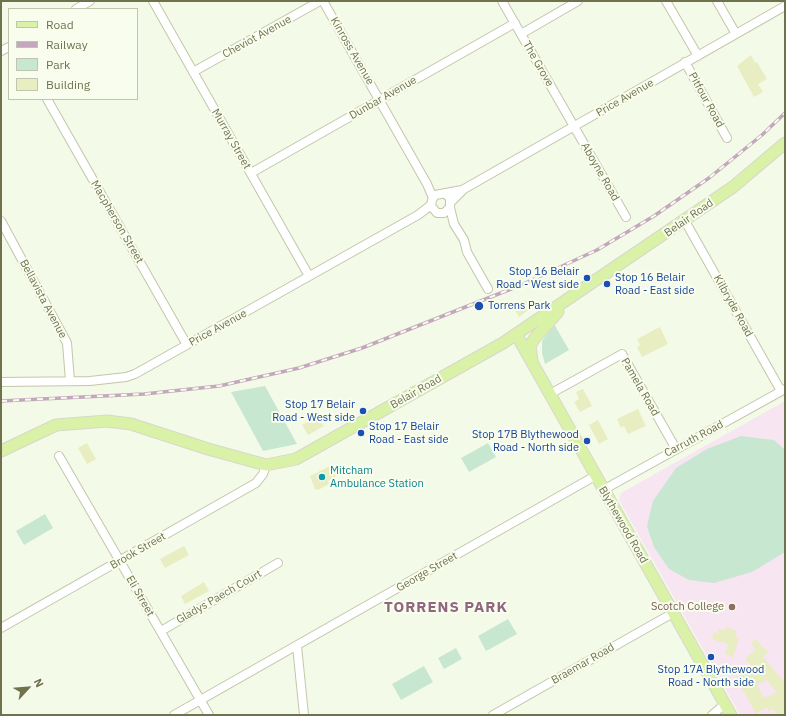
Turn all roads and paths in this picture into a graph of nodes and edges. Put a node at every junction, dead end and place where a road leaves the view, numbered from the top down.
1 (90, 1) edge
2 (153, 1) edge
3 (322, 1) edge
4 (502, 1) edge
5 (578, 1) edge
6 (666, 1) edge
7 (717, 1) edge
8 (785, 6) edge
9 (78, 8) edge
10 (515, 24) junction
11 (521, 34) junction
12 (736, 34) junction
13 (698, 56) junction
14 (685, 62) junction
15 (193, 72) junction
16 (48, 100) edge
17 (380, 100) junction
18 (574, 128) junction
19 (727, 138) dead end
20 (785, 144) edge
21 (251, 173) junction
22 (464, 189) junction
23 (437, 203) junction
24 (450, 205) junction
25 (626, 217) dead end
26 (1, 221) edge
27 (685, 221) junction
28 (454, 224) junction
29 (310, 276) junction
30 (488, 289) dead end
31 (567, 301) junction
32 (516, 334) junction
33 (187, 345) junction
34 (534, 368) junction
35 (70, 381) junction
36 (1, 382) edge
37 (783, 390) edge
38 (550, 394) junction
39 (676, 449) junction
40 (1, 451) edge
41 (60, 456) dead end
42 (266, 465) junction
43 (595, 476) junction
44 (604, 490) junction
45 (120, 561) junction
46 (278, 563) dead end
47 (673, 613) junction
48 (1, 628) edge
49 (160, 631) junction
50 (297, 646) junction
51 (201, 700) junction
52 (725, 704) junction
53 (174, 715) edge
54 (209, 715) edge
55 (304, 715) edge
56 (494, 715) edge
57 (712, 715) edge
58 (731, 715) edge

1 - 9 street
2 - 15 street, Murray Street
3 - 15 street, Cheviot Avenue
3 - 17 street, Kinross Avenue
4 - 10 street, The Grove
5 - 11 street
6 - 13 street
7 - 12 street
8 - 12 street, Price Avenue
10 - 11 street, The Grove
10 - 17 street, Dunbar Avenue
11 - 18 street, The Grove
12 - 13 street, Price Avenue
13 - 14 street, Price Avenue
14 - 18 street, Price Avenue
14 - 19 street, Pitfour Road
15 - 21 street, Murray Street
16 - 33 street, Macpherson Street
17 - 21 street, Dunbar Avenue
17 - 23 street, Kinross Avenue
18 - 22 street, Price Avenue
18 - 25 street, Aboyne Road
20 - 27 main road, Belair Road
21 - 29 street, Murray Street
22 - 23 street, Price Avenue
22 - 24 street, Price Avenue
23 - 24 street
23 - 24 street, Price Avenue
23 - 28 street
23 - 29 street, Price Avenue
24 - 28 street
26 - 35 street, Bellavista Avenue
27 - 31 main road, Belair Road
27 - 37 street, Kilbryde Road
28 - 30 street
29 - 33 street, Price Avenue
31 - 32 main road, Belair Road
31 - 34 main road
32 - 34 main road, Blythewood Road
32 - 42 main road, Belair Road
33 - 35 street, Price Avenue
34 - 38 main road, Blythewood Road
35 - 36 street, Price Avenue
37 - 39 street, Carruth Road
38 - 39 street, Pamela Road
38 - 43 main road, Blythewood Road
39 - 44 street, Carruth Road
40 - 42 main road, Belair Road
41 - 45 street, Eli Street
42 - 45 street, Brook Street
43 - 44 main road, Blythewood Road
43 - 50 street, George Street
44 - 47 main road, Blythewood Road
45 - 48 street, Brook Street
45 - 49 street, Eli Street
46 - 49 street, Gladys Paech Court
47 - 52 main road, Blythewood Road
47 - 56 street, Braemar Road
49 - 51 street, Eli Street
50 - 51 street, George Street
50 - 55 street
51 - 53 street, George Street
51 - 54 street, Eli Street
52 - 57 street
52 - 58 main road, Blythewood Road

